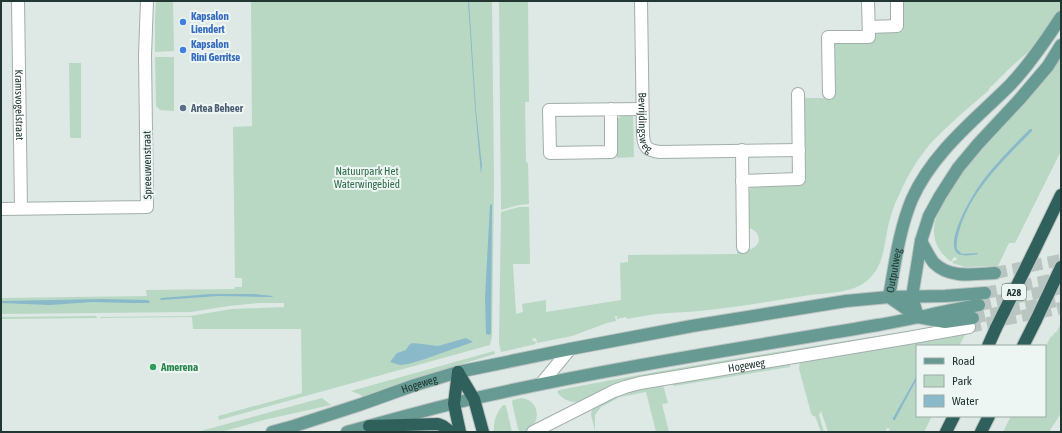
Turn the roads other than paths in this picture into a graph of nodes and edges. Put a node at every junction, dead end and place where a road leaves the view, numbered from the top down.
1 (18, 1) edge
2 (147, 1) edge
3 (641, 1) edge
4 (868, 1) edge
5 (897, 1) edge
6 (1061, 17) edge
7 (869, 27) junction
8 (1061, 45) edge
9 (829, 93) dead end
10 (798, 94) dead end
11 (611, 109) junction
12 (642, 109) junction
13 (742, 150) junction
14 (799, 150) junction
15 (742, 181) junction
16 (1061, 195) edge
17 (21, 208) junction
18 (1, 209) edge
19 (921, 241) junction
20 (743, 247) dead end
21 (1061, 267) edge
22 (995, 273) tunnel mouth
23 (985, 293) tunnel mouth
24 (889, 297) junction
25 (912, 297) junction
26 (980, 305) tunnel mouth
27 (918, 317) junction
28 (971, 322) joint
29 (988, 345) edge
30 (1024, 345) edge
31 (570, 349) junction
32 (458, 372) junction
33 (540, 384) junction
34 (474, 399) junction
35 (454, 404) junction
36 (954, 417) edge
37 (988, 417) edge
38 (369, 426) junction
39 (272, 432) edge
40 (347, 432) edge
41 (451, 432) edge
42 (460, 432) edge
43 (483, 432) edge
44 (533, 432) edge
45 (946, 432) edge
46 (981, 432) edge

1 - 17 street, Kramsvogelstraat
2 - 17 street, Spreeuwenstraat
3 - 12 street, Bevrijdingsweg
4 - 7 street
5 - 7 street
6 - 24 main road, Outputweg
7 - 9 street
8 - 19 main road, Outputweg
10 - 14 street
11 - 11 street
11 - 12 street
12 - 13 street, Bevrijdingsweg
13 - 14 street, Bevrijdingsweg
13 - 15 street
14 - 15 street
15 - 20 street
16 - 29 highway, A28, bridge
17 - 18 street, Spreeuwenstraat
19 - 22 main road
19 - 25 main road, Outputweg
21 - 30 highway, bridge
23 - 25 main road, Hogeweg
24 - 25 main road, Hogeweg
24 - 27 main road, Outputweg
24 - 31 main road, Hogeweg
25 - 27 main road, Outputweg
26 - 27 main road, Hogeweg
27 - 28 main road, Hogeweg
27 - 33 main road, Hogeweg
28 - 44 street, Hogeweg
31 - 32 main road, Hogeweg
31 - 33 street
32 - 34 highway
32 - 35 highway
32 - 39 main road, Hogeweg
33 - 34 main road, Hogeweg
34 - 35 main road, Hogeweg
34 - 43 highway
35 - 38 main road, Hogeweg
35 - 42 highway
36 - 45 highway
37 - 46 highway
38 - 40 main road, Hogeweg
38 - 41 highway

